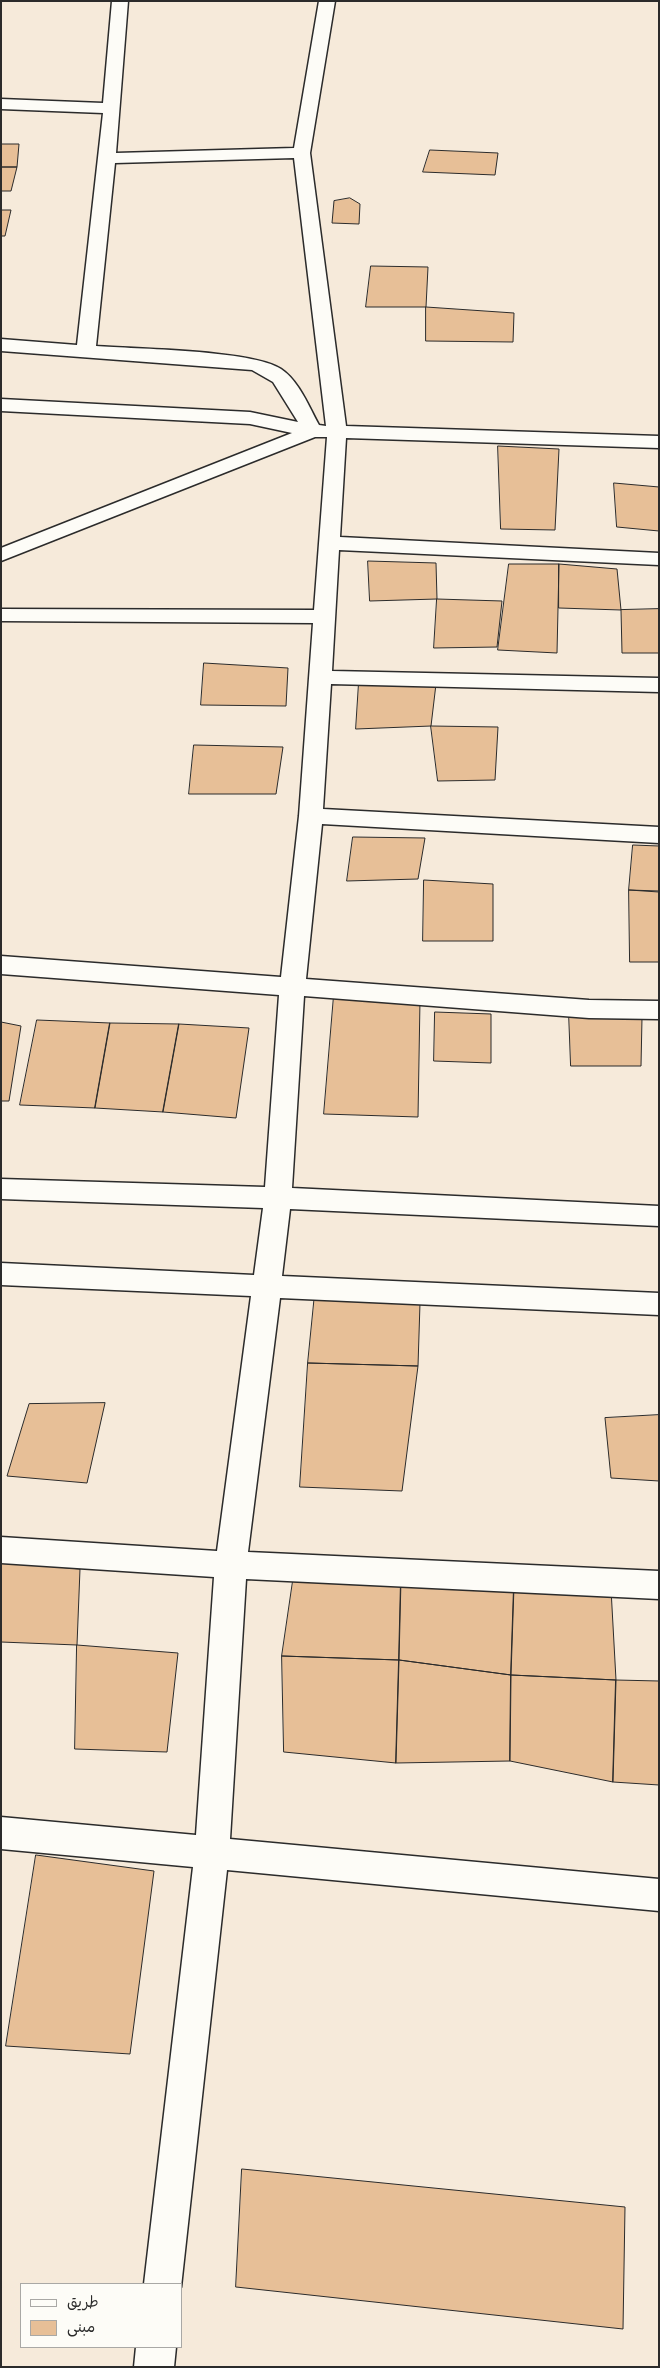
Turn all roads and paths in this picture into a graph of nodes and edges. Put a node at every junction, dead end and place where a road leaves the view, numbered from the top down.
1 (120, 1) edge
2 (327, 1) edge
3 (1, 104) edge
4 (110, 108) junction
5 (302, 153) junction
6 (107, 158) junction
7 (1, 345) edge
8 (86, 350) junction
9 (1, 405) edge
10 (325, 432) junction
11 (659, 442) edge
12 (329, 543) junction
13 (1, 555) edge
14 (659, 559) edge
15 (1, 615) edge
16 (324, 617) junction
17 (319, 677) junction
18 (659, 685) edge
19 (311, 816) junction
20 (659, 835) edge
21 (1, 965) edge
22 (292, 988) junction
23 (659, 1010) edge
24 (1, 1189) edge
25 (278, 1198) junction
26 (659, 1216) edge
27 (1, 1274) edge
28 (268, 1287) junction
29 (659, 1304) edge
30 (1, 1550) edge
31 (231, 1565) junction
32 (659, 1585) edge
33 (1, 1833) edge
34 (212, 1852) junction
35 (659, 1895) edge
36 (163, 2283) edge
37 (156, 2348) edge
38 (154, 2367) edge

1 - 4 street
2 - 5 street
3 - 4 street
4 - 6 street
5 - 6 street
5 - 10 street
6 - 8 street
7 - 8 street
8 - 10 street
9 - 10 street
10 - 11 street
10 - 12 street
10 - 13 street
12 - 14 street
12 - 16 street
15 - 16 street
16 - 17 street
17 - 18 street
17 - 19 street
19 - 20 street
19 - 22 street
21 - 22 street
22 - 23 street
22 - 25 street
24 - 25 street
25 - 26 street
25 - 28 street
27 - 28 street
28 - 29 street
28 - 31 street
30 - 31 street
31 - 32 street
31 - 34 street
33 - 34 street
34 - 35 street
34 - 36 street
37 - 38 street

